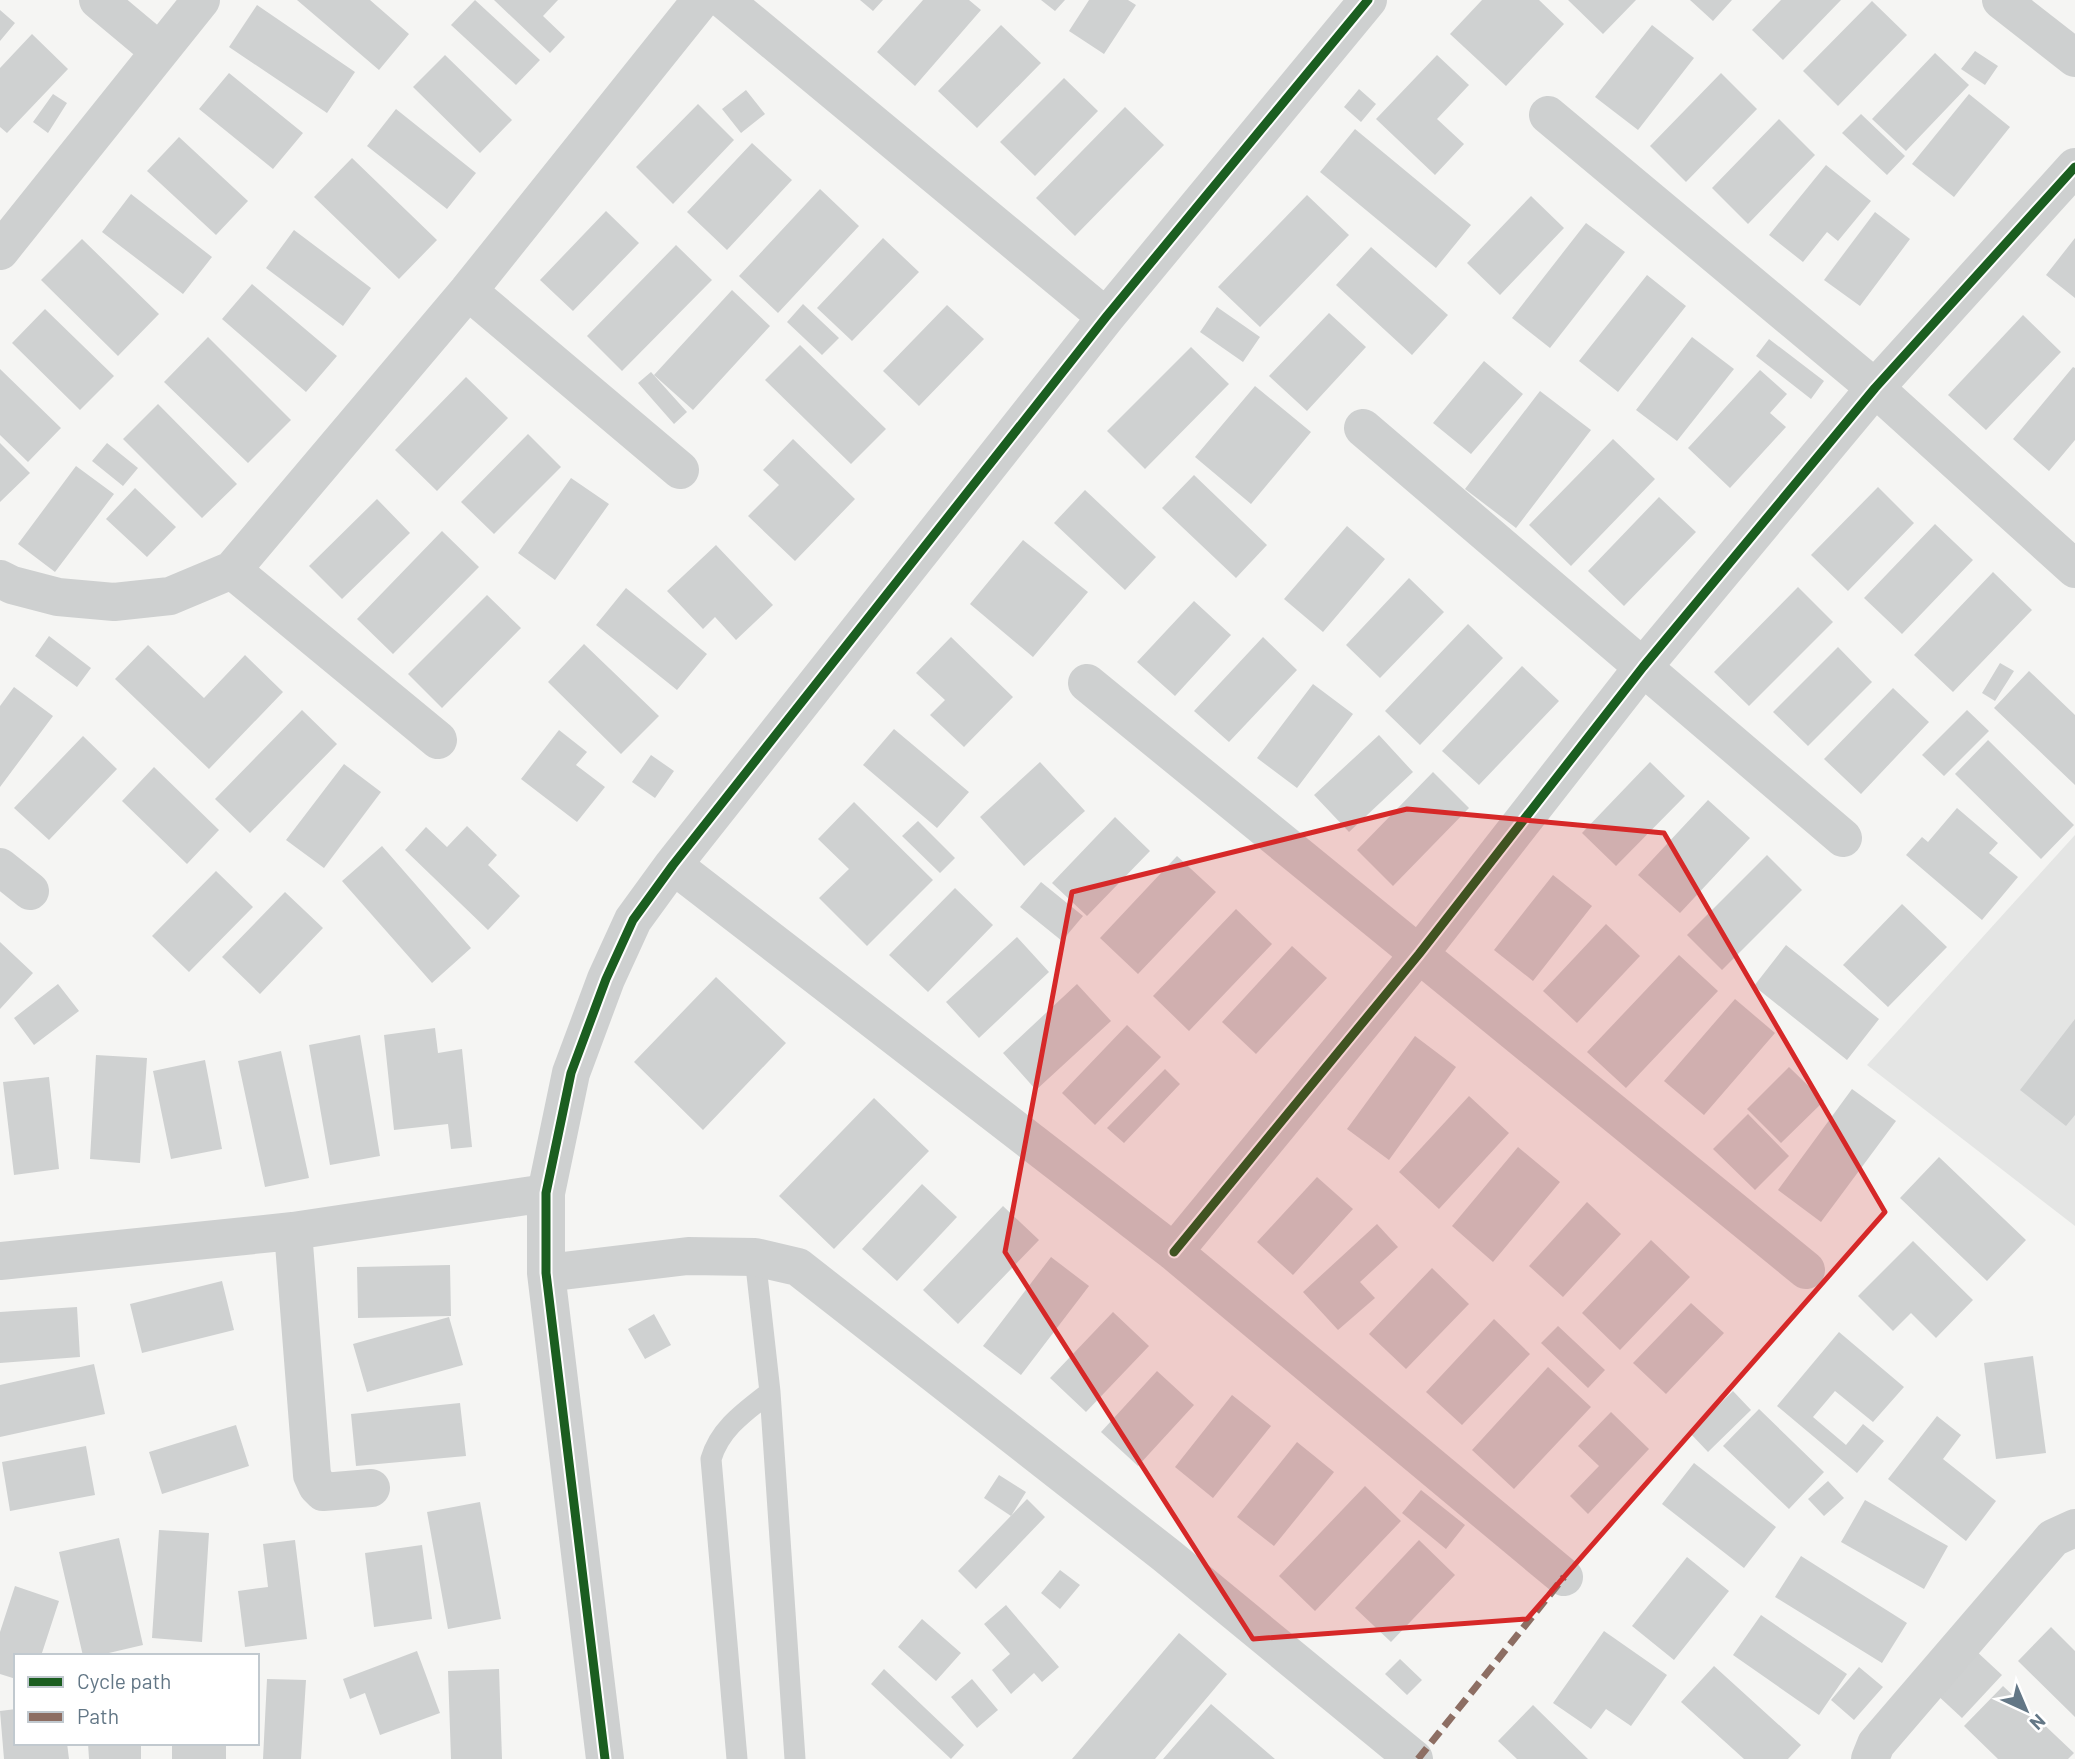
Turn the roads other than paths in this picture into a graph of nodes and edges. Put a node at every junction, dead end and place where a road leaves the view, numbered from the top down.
1 (97, 0) edge
2 (201, 0) edge
3 (701, 0) edge
4 (724, 0) edge
5 (1368, 0) edge
6 (2001, 0) edge
7 (159, 51) junction
8 (2075, 58) edge
9 (1548, 115) dead end
10 (2075, 167) edge
11 (0, 251) edge
12 (468, 291) junction
13 (1107, 317) junction
14 (1875, 388) junction
15 (1363, 428) dead end
16 (680, 470) dead end
17 (2075, 569) edge
18 (232, 570) junction
19 (0, 579) edge
20 (1643, 667) junction
21 (1087, 684) dead end
22 (438, 740) dead end
23 (1843, 838) dead end
24 (673, 865) junction
25 (0, 867) edge
26 (30, 891) dead end
27 (1419, 954) junction
28 (546, 1193) junction
29 (293, 1231) junction
30 (1174, 1252) junction
31 (755, 1257) junction
32 (0, 1261) edge
33 (1806, 1270) dead end
34 (546, 1273) junction
35 (770, 1392) junction
36 (371, 1488) dead end
37 (2075, 1528) edge
38 (1564, 1577) dead end
39 (606, 1759) edge
40 (737, 1759) edge
41 (795, 1759) edge
42 (1414, 1759) edge
43 (1870, 1759) edge

1 - 7 street
2 - 7 street
3 - 12 street
4 - 13 street
5 - 13 street
6 - 8 street
7 - 11 street
9 - 14 street
10 - 14 street
12 - 16 street
12 - 18 street
13 - 24 street
14 - 17 street
14 - 20 street
15 - 20 street
18 - 19 street
18 - 22 street
20 - 23 street
20 - 27 street
21 - 27 street
24 - 28 street
24 - 30 street
25 - 26 street
27 - 30 street
27 - 33 street
28 - 29 street
28 - 34 street
29 - 32 street
29 - 36 street
30 - 38 street
31 - 34 street
31 - 35 lane
31 - 42 street
34 - 39 street
35 - 40 lane
35 - 41 lane
37 - 43 street

